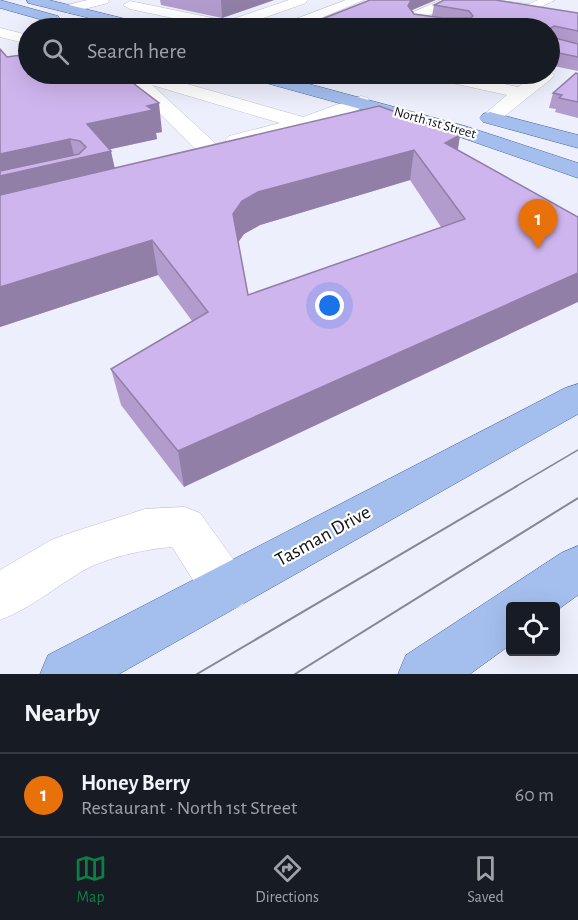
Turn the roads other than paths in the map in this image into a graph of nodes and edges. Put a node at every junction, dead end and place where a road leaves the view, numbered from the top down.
1 (33, 0) edge
2 (103, 0) edge
3 (301, 0) edge
4 (358, 0) edge
5 (455, 0) edge
6 (549, 0) edge
7 (480, 2) edge
8 (0, 4) edge
9 (153, 5) edge
10 (68, 9) junction
11 (52, 18) edge
12 (105, 18) edge
13 (124, 18) edge
14 (199, 18) edge
15 (250, 18) edge
16 (311, 18) edge
17 (417, 18) edge
18 (0, 32) edge
19 (18, 37) edge
20 (560, 78) edge
21 (567, 79) edge
22 (142, 84) edge
23 (168, 84) edge
24 (292, 84) edge
25 (491, 84) edge
26 (531, 84) edge
27 (521, 93) junction
28 (361, 102) junction
29 (467, 112) dead end
30 (412, 116) junction
31 (490, 118) junction
32 (304, 123) junction
33 (365, 128) edge
34 (331, 137) edge
35 (578, 142) edge
36 (183, 153) edge
37 (214, 161) junction
38 (578, 171) edge
39 (578, 397) edge
40 (578, 568) edge
41 (226, 589) junction
42 (0, 597) edge
43 (528, 602) edge
44 (506, 618) edge
45 (67, 674) edge
46 (425, 674) edge

1 - 10 main road
2 - 10 street
3 - 15 street
4 - 16 street
5 - 17 street
6 - 7 street
8 - 11 main road
9 - 13 street
9 - 14 street
10 - 12 main road
18 - 19 street
20 - 21 street
22 - 37 street
23 - 32 street
24 - 28 main road, North 1st Street
25 - 27 street
26 - 27 street
27 - 31 street
28 - 30 main road, North 1st Street
28 - 32 street
29 - 31 main road, North 1st Street
30 - 33 street
30 - 38 main road, North 1st Street
31 - 35 main road, North 1st Street
32 - 37 street
34 - 37 street
36 - 37 street
39 - 41 main road, Tasman Drive
40 - 43 main road
41 - 42 street
41 - 45 main road, Tasman Drive
44 - 46 main road

